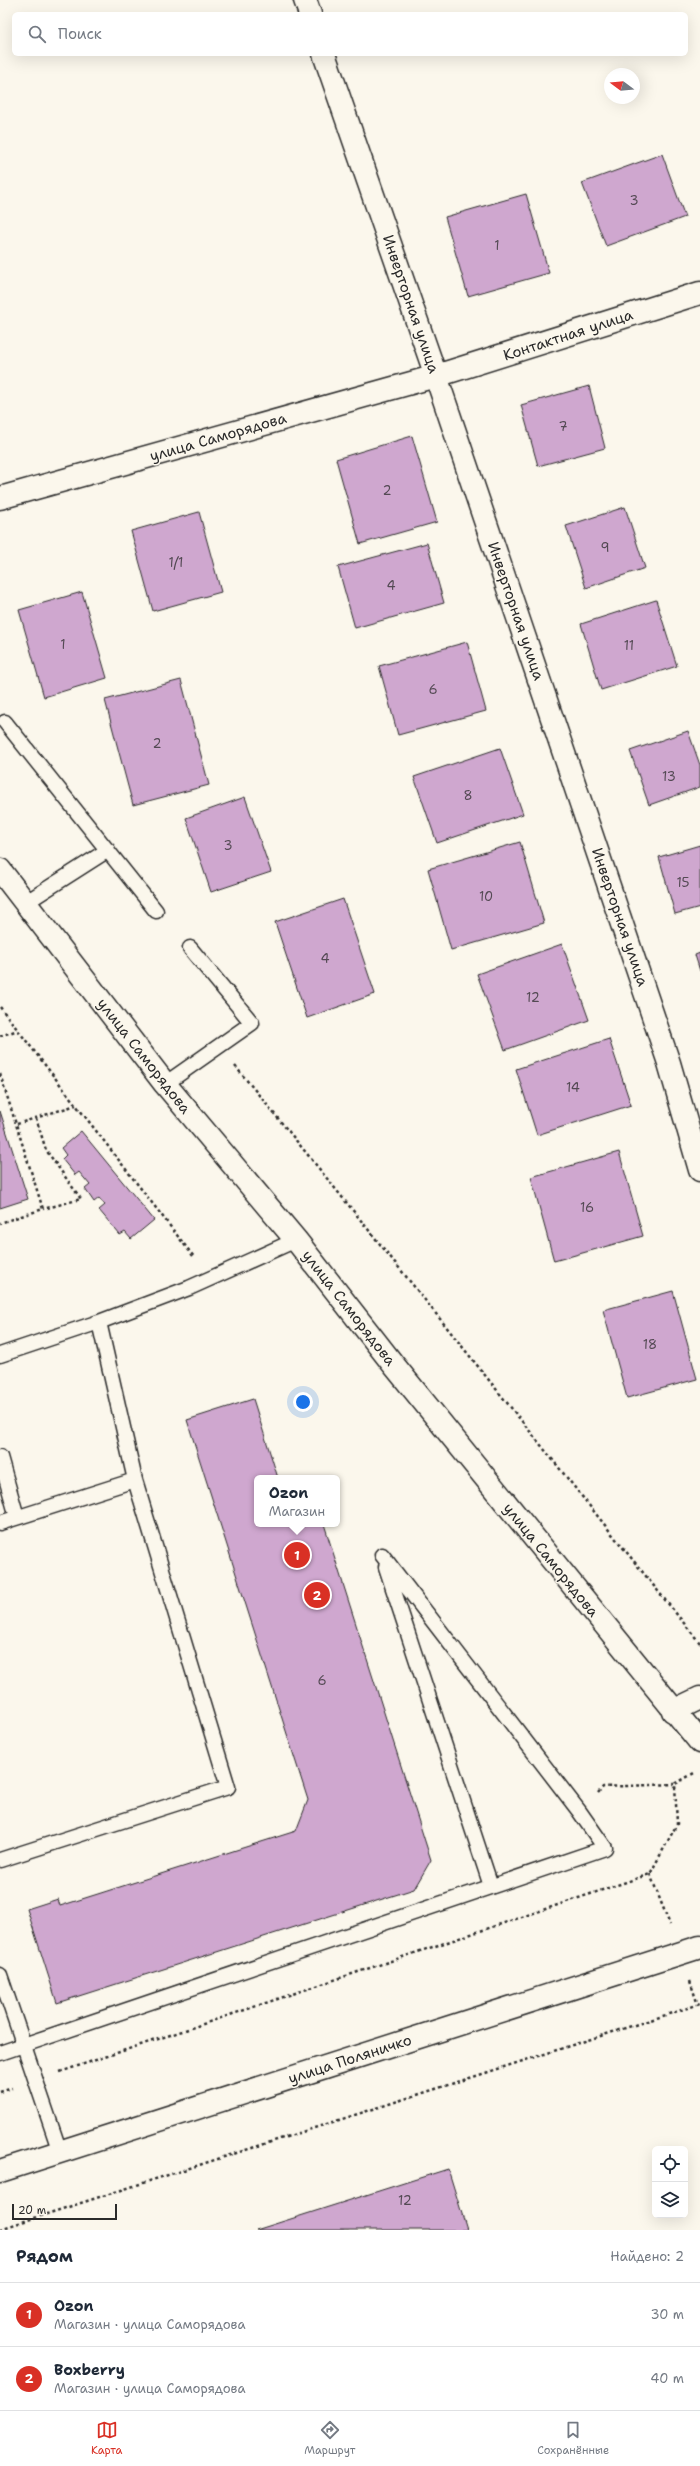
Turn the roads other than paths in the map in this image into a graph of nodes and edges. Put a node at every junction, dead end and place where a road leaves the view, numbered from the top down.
1 (305, 0) edge
2 (309, 12) edge
3 (325, 56) edge
4 (699, 295) edge
5 (436, 376) junction
6 (0, 498) edge
7 (5, 722) dead end
8 (108, 850) junction
9 (0, 870) edge
10 (25, 902) junction
11 (156, 911) dead end
12 (190, 948) dead end
13 (165, 1084) junction
14 (700, 1170) edge
15 (296, 1240) junction
16 (100, 1322) junction
17 (0, 1355) edge
18 (0, 1457) edge
19 (135, 1480) junction
20 (17, 1517) junction
21 (0, 1523) edge
22 (700, 1698) edge
23 (673, 1711) junction
24 (700, 1742) edge
25 (0, 1860) edge
26 (491, 1886) junction
27 (700, 1947) edge
28 (0, 1974) edge
29 (23, 2044) junction
30 (0, 2052) edge
31 (60, 2152) junction
32 (0, 2171) edge

1 - 2 street
3 - 5 street, Инверторная улица
4 - 5 street, Контактная улица
5 - 6 street, улица Саморядова
5 - 14 street, Инверторная улица
7 - 8 lane
8 - 10 lane
8 - 11 lane
9 - 10 street, улица Саморядова
10 - 13 street, улица Саморядова
12 - 13 lane
13 - 15 street, улица Саморядова
15 - 16 lane
15 - 23 street, улица Саморядова
16 - 17 lane
16 - 19 lane
18 - 20 lane
19 - 20 lane
19 - 25 lane
20 - 21 lane
22 - 23 street
23 - 24 street, улица Саморядова
26 - 26 lane
26 - 29 lane
27 - 31 street, улица Поляничко
28 - 29 lane
29 - 30 lane
29 - 31 lane
31 - 32 street, улица Поляничко

